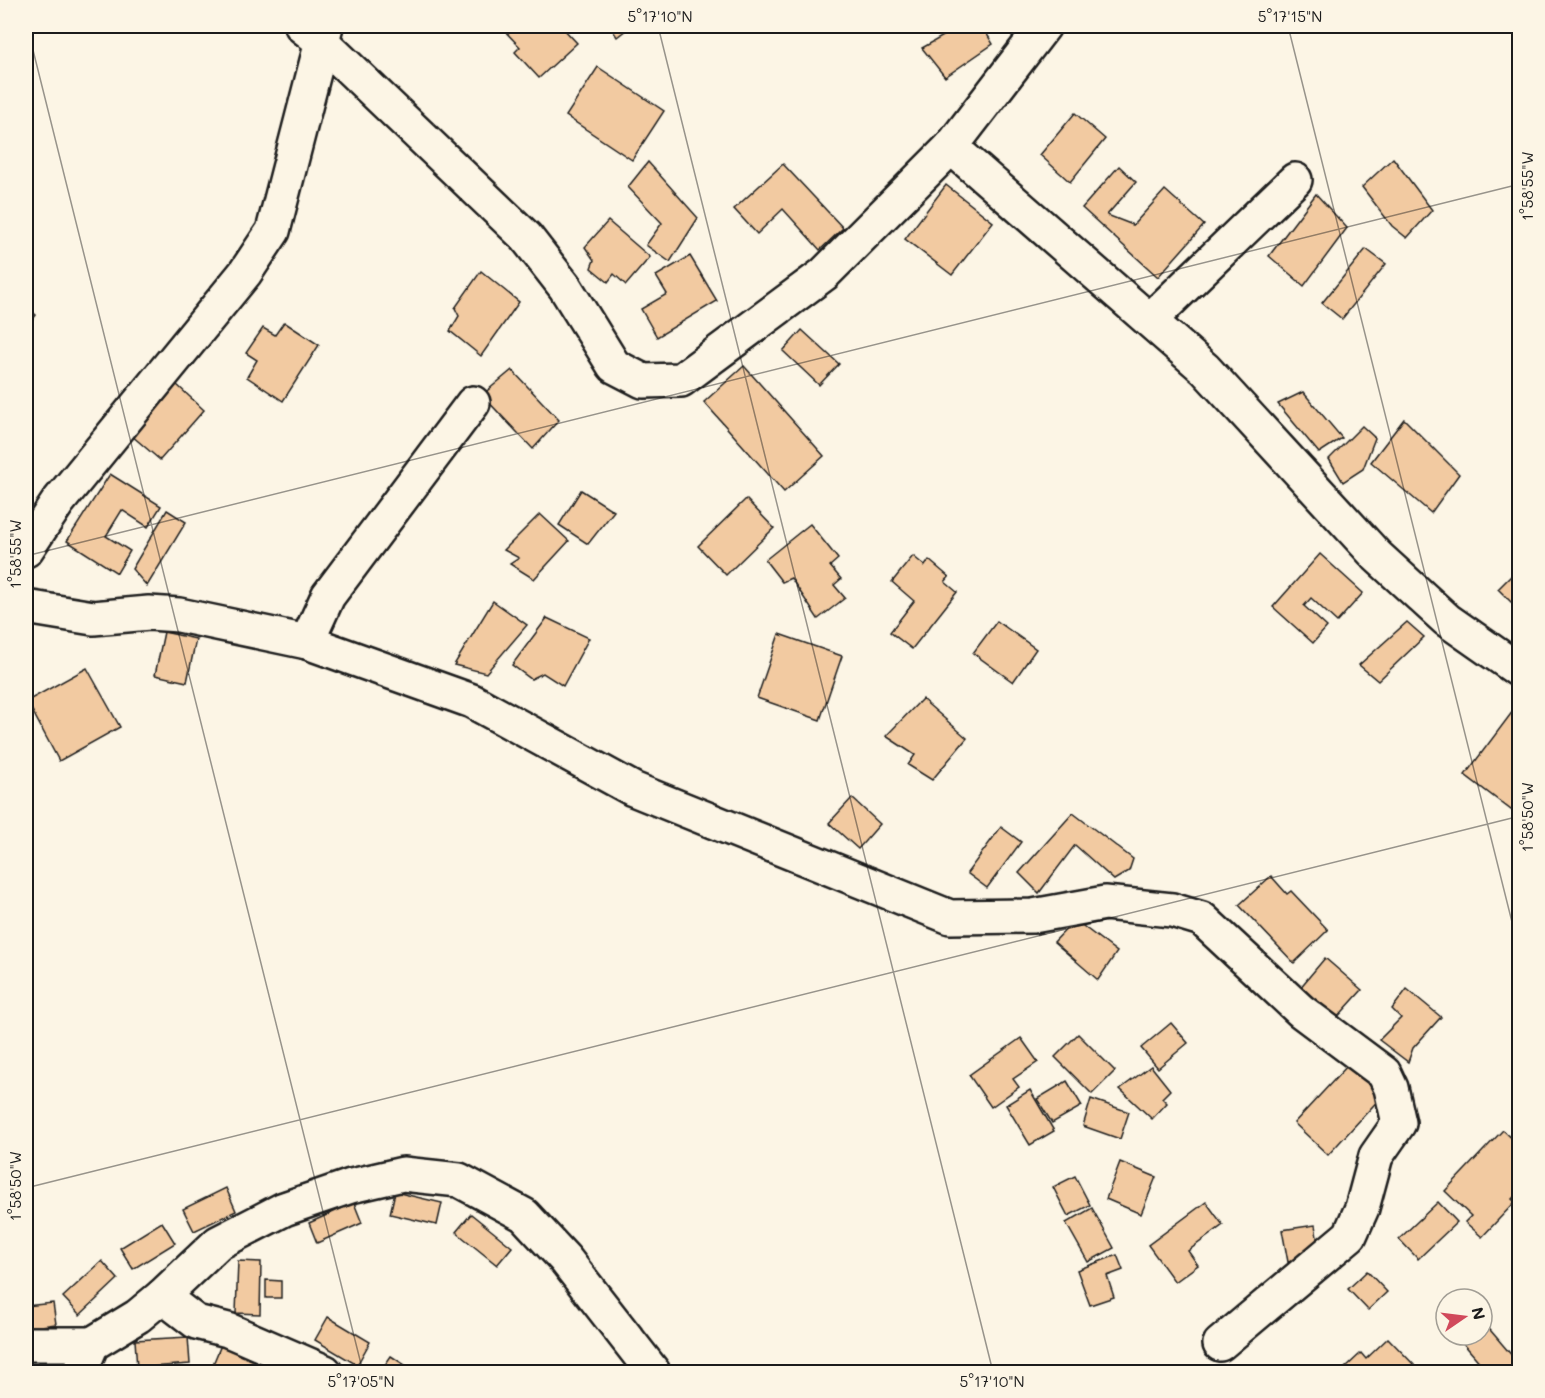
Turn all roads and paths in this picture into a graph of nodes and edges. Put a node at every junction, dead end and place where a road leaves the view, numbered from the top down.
1 (1044, 26) edge
2 (317, 30) edge
3 (951, 147) junction
4 (1295, 180) dead end
5 (1150, 320) junction
6 (472, 403) dead end
7 (26, 550) edge
8 (26, 607) edge
9 (307, 642) junction
10 (1520, 671) edge
11 (162, 1296) junction
12 (26, 1344) edge
13 (1220, 1344) dead end
14 (86, 1358) edge
15 (325, 1372) edge
16 (653, 1372) edge

1 - 3 street
2 - 3 street
2 - 7 street
3 - 5 street
4 - 5 street
5 - 10 street
6 - 9 street
8 - 9 street
9 - 13 street
11 - 14 street
11 - 15 street
11 - 16 street
12 - 14 street

